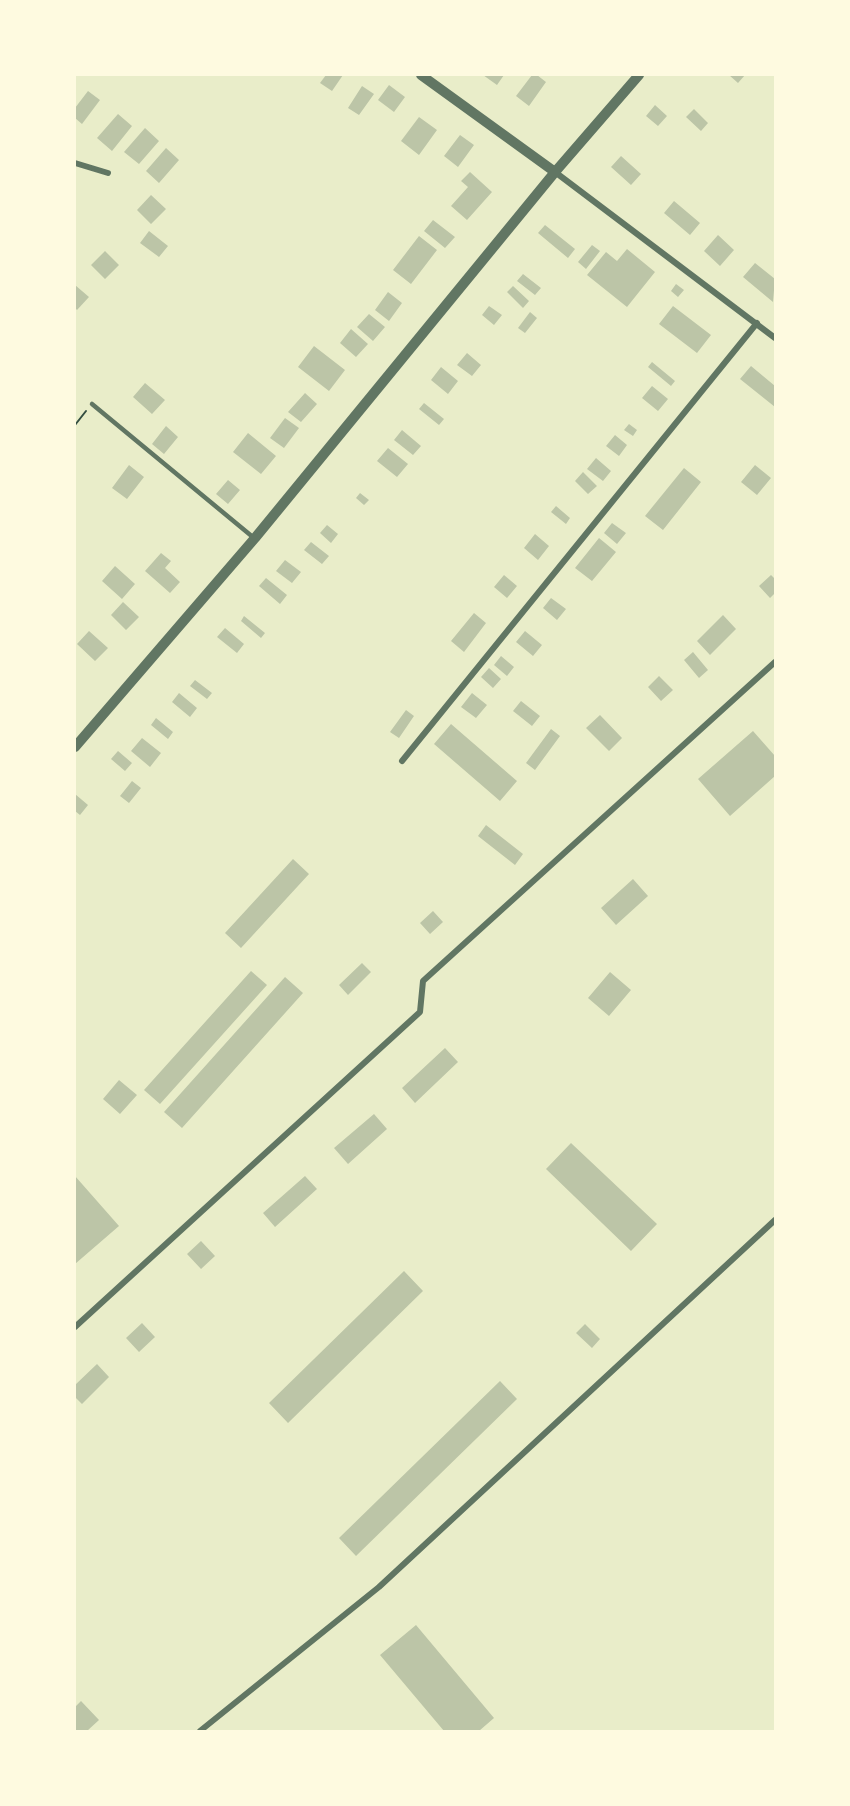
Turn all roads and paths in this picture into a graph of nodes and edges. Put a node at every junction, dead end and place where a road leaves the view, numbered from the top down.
1 (421, 75) edge
2 (639, 75) edge
3 (75, 163) edge
4 (555, 172) junction
5 (108, 173) dead end
6 (757, 323) junction
7 (775, 338) edge
8 (92, 404) joint
9 (75, 425) edge
10 (255, 538) junction
11 (775, 662) edge
12 (75, 747) edge
13 (402, 761) dead end
14 (775, 1220) edge
15 (75, 1327) edge
16 (200, 1731) edge

1 - 4 street
2 - 4 street
3 - 5 street
4 - 6 street
4 - 10 street
6 - 7 street
6 - 13 street
8 - 9 path
8 - 10 lane
10 - 12 street
11 - 15 street
14 - 16 street

